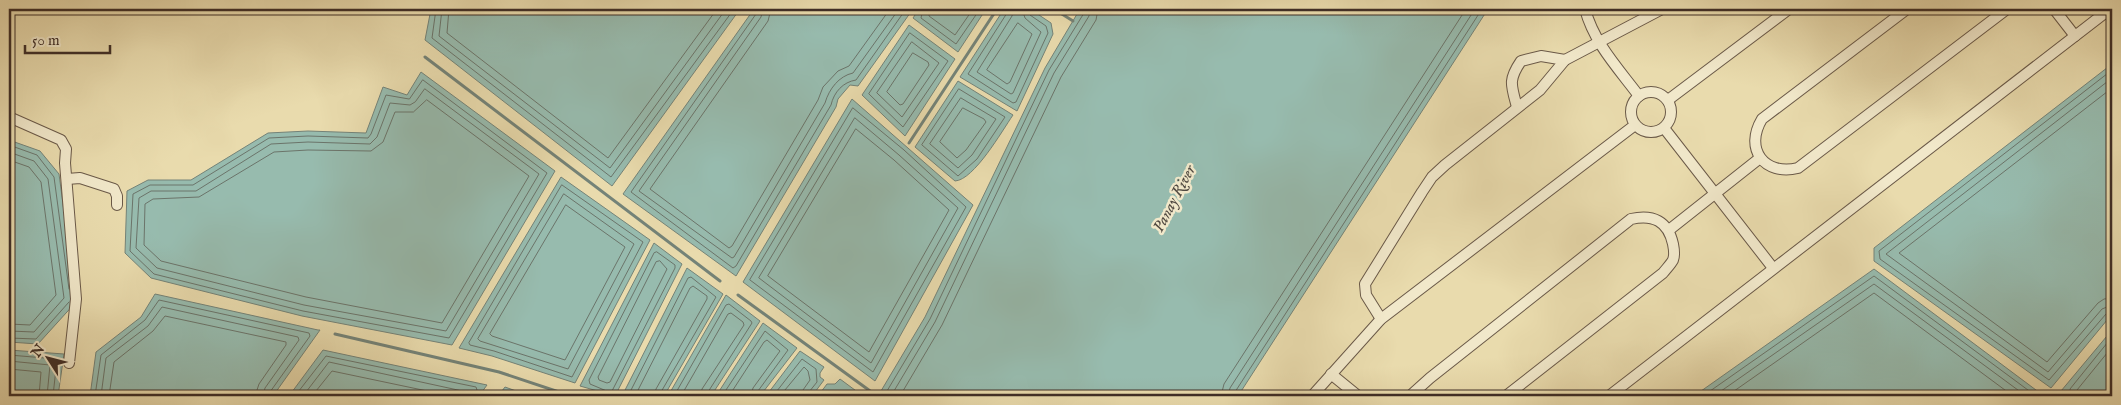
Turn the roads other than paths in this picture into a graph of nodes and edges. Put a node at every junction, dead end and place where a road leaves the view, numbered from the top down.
1 (1585, 9) edge
2 (1660, 9) edge
3 (1789, 9) edge
4 (1907, 9) edge
5 (2007, 9) edge
6 (2054, 9) edge
7 (2110, 9) edge
8 (2074, 36) junction
9 (1598, 43) junction
10 (1565, 60) junction
11 (1639, 96) junction
12 (1668, 100) junction
13 (1517, 106) junction
14 (9, 117) edge
15 (1635, 125) junction
16 (1664, 128) junction
17 (1760, 158) junction
18 (66, 179) junction
19 (1715, 196) junction
20 (117, 205) dead end
21 (1669, 230) junction
22 (1773, 268) junction
23 (1381, 319) junction
24 (69, 363) dead end
25 (1331, 374) junction
26 (1312, 396) edge
27 (1358, 396) edge
28 (1410, 396) edge
29 (1506, 396) edge
30 (1609, 396) edge

1 - 9 street
2 - 9 street
3 - 12 street
4 - 17 street
5 - 17 street
6 - 8 street
7 - 8 street
8 - 22 street
9 - 10 street
9 - 11 street
10 - 13 street
10 - 13 street
11 - 12 street
11 - 15 street
12 - 16 street
13 - 23 street
14 - 18 street
15 - 16 street
15 - 23 street
16 - 19 street
17 - 19 street
18 - 20 street
18 - 24 street
19 - 21 street
19 - 22 street
21 - 28 street
21 - 29 street
22 - 30 street
23 - 25 street
25 - 26 street
25 - 27 street

